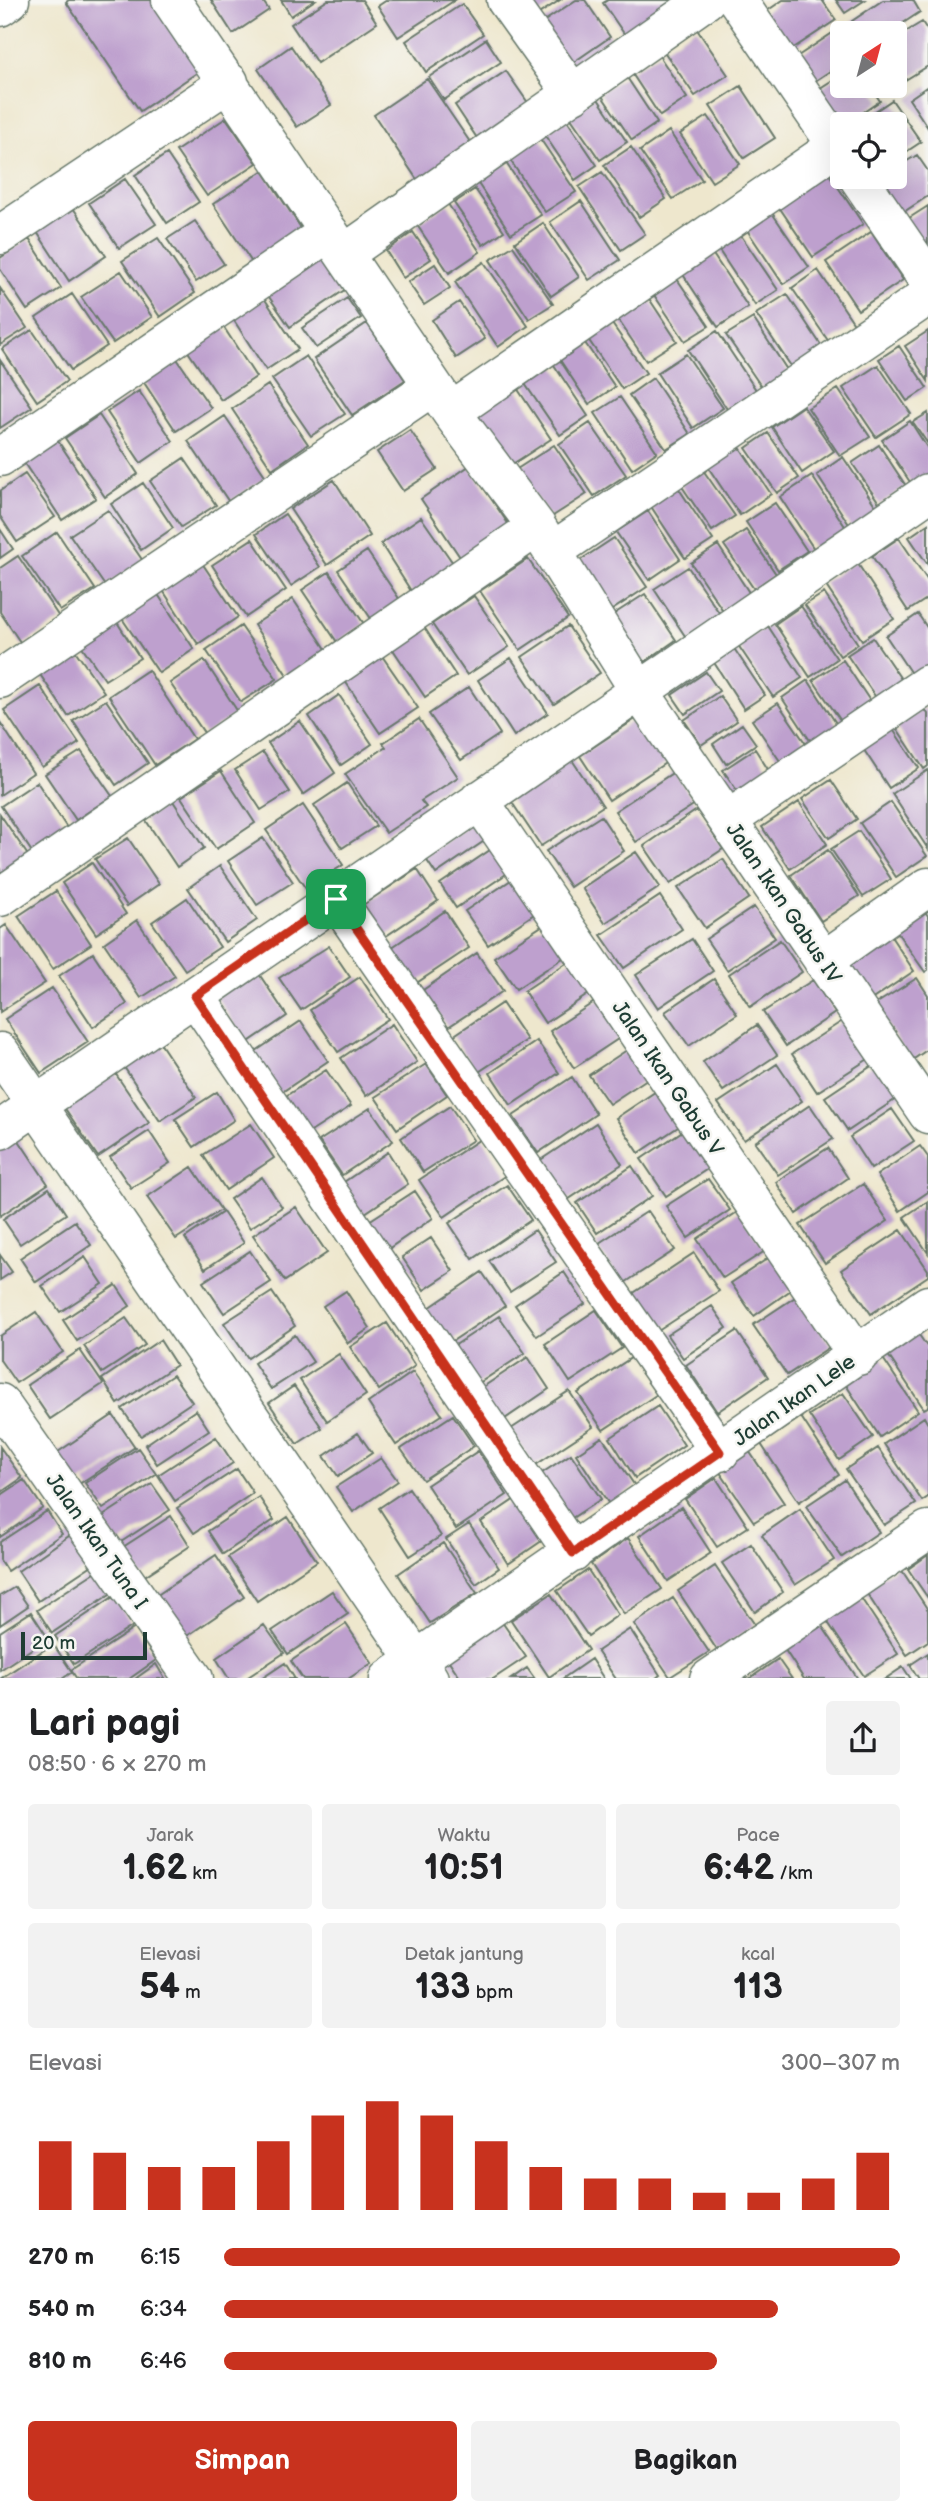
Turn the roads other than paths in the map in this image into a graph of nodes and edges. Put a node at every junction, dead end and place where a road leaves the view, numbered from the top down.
1 (10, 0) edge
2 (171, 0) edge
3 (506, 0) edge
4 (706, 0) edge
5 (737, 0) edge
6 (0, 7) edge
7 (229, 82) junction
8 (573, 94) junction
9 (830, 136) edge
10 (830, 169) edge
11 (866, 189) edge
12 (0, 235) edge
13 (337, 243) junction
14 (928, 279) edge
15 (928, 296) edge
16 (442, 399) junction
17 (0, 457) edge
18 (928, 494) edge
19 (545, 539) junction
20 (0, 680) edge
21 (928, 684) edge
22 (640, 692) junction
23 (479, 800) junction
24 (727, 820) junction
25 (928, 887) edge
26 (0, 897) edge
27 (336, 899) junction
28 (823, 961) junction
29 (195, 996) junction
30 (0, 1052) edge
31 (922, 1091) edge
32 (34, 1105) junction
33 (0, 1130) edge
34 (928, 1305) edge
35 (858, 1356) junction
36 (0, 1403) edge
37 (720, 1452) junction
38 (928, 1530) edge
39 (573, 1553) junction
40 (411, 1672) edge
41 (194, 1678) edge
42 (709, 1678) edge

1 - 6 street
2 - 7 street, Jalan Ikan Gabus IV
3 - 8 street
4 - 8 street
5 - 9 street
7 - 12 street
7 - 13 street, Jalan Ikan Gabus IV
8 - 13 street
10 - 16 street
11 - 14 street
13 - 16 street, Jalan Ikan Gabus IV
13 - 17 street
15 - 19 street
16 - 19 street, Jalan Ikan Gabus IV
16 - 20 street
18 - 22 street
19 - 22 street, Jalan Ikan Gabus IV
19 - 26 street
21 - 24 street
22 - 23 street
22 - 24 street, Jalan Ikan Gabus IV
23 - 27 street
23 - 35 street, Jalan Ikan Gabus V
24 - 28 street, Jalan Ikan Gabus IV
25 - 28 street
27 - 29 street
27 - 37 street
28 - 31 street, Jalan Ikan Gabus IV
29 - 32 street
29 - 39 street
30 - 32 street
32 - 33 street
32 - 40 street
34 - 35 street, Jalan Ikan Lele
35 - 37 street, Jalan Ikan Lele
36 - 41 street, Jalan Ikan Tuna I
37 - 39 street, Jalan Ikan Lele
38 - 42 street
39 - 40 street, Jalan Ikan Lele

